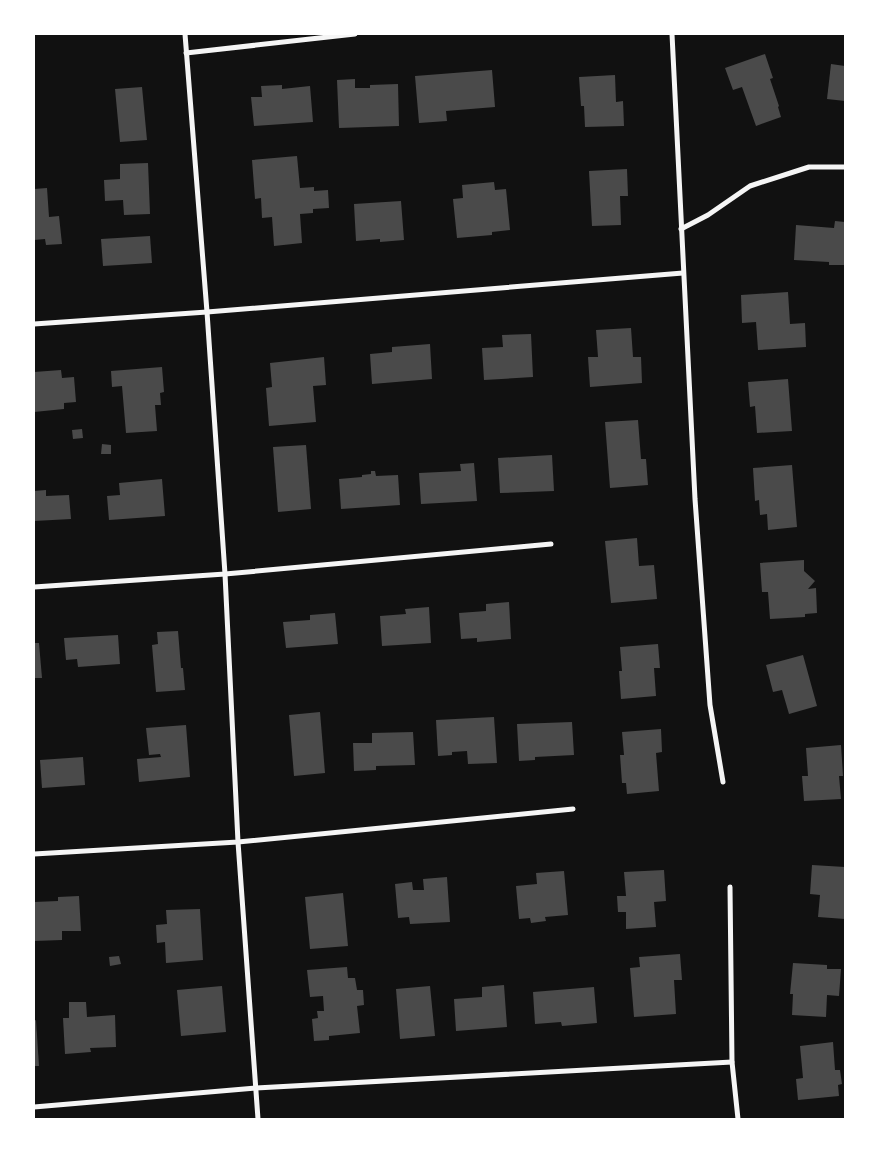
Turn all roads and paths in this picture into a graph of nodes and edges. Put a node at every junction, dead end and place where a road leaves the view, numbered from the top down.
1 (185, 34) edge
2 (355, 34) edge
3 (672, 34) edge
4 (186, 53) junction
5 (845, 167) edge
6 (681, 229) junction
7 (683, 273) junction
8 (207, 312) junction
9 (34, 324) edge
10 (551, 544) dead end
11 (224, 574) junction
12 (34, 587) edge
13 (723, 782) dead end
14 (573, 809) dead end
15 (238, 842) junction
16 (34, 854) edge
17 (730, 888) dead end
18 (732, 1062) junction
19 (256, 1088) junction
20 (34, 1107) edge
21 (258, 1119) edge
22 (738, 1119) edge

1 - 4 street
2 - 4 street
3 - 6 street
4 - 8 street
5 - 6 street
6 - 7 street
7 - 8 street
7 - 13 street
8 - 9 street
8 - 11 street
10 - 11 street
11 - 12 street
11 - 15 street
14 - 15 street
15 - 16 street
15 - 19 street
17 - 18 street
18 - 19 street
18 - 22 street
19 - 20 street
19 - 21 street

